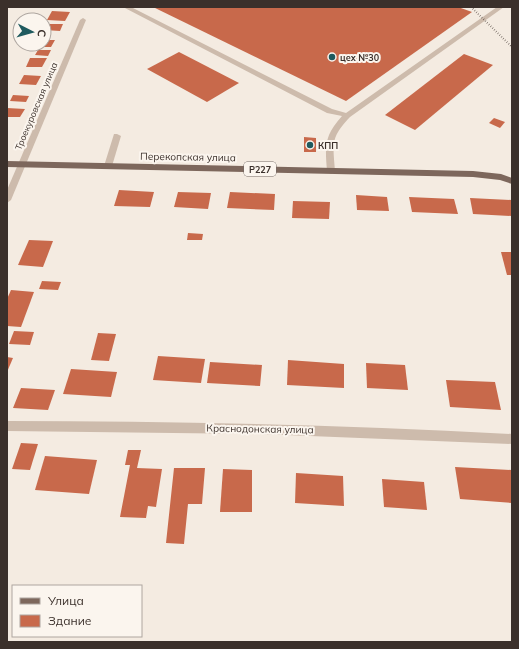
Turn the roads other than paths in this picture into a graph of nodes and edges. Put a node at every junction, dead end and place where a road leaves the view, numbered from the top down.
1 (126, 7) edge
2 (501, 7) edge
3 (83, 20) dead end
4 (347, 115) junction
5 (117, 136) dead end
6 (7, 164) edge
7 (22, 164) junction
8 (108, 166) junction
9 (331, 171) junction
10 (512, 181) edge
11 (7, 200) edge
12 (7, 426) edge
13 (512, 439) edge

1 - 4 street
2 - 4 street
3 - 7 street, Троекуровская улица
4 - 9 street
5 - 8 street
6 - 7 main road, Перекопская улица / Р227
7 - 8 main road, Перекопская улица / Р227
7 - 11 street, Троекуровская улица
8 - 9 main road, Перекопская улица / Р227
9 - 10 main road, Перекопская улица / Р227
12 - 13 street, Краснодонская улица

